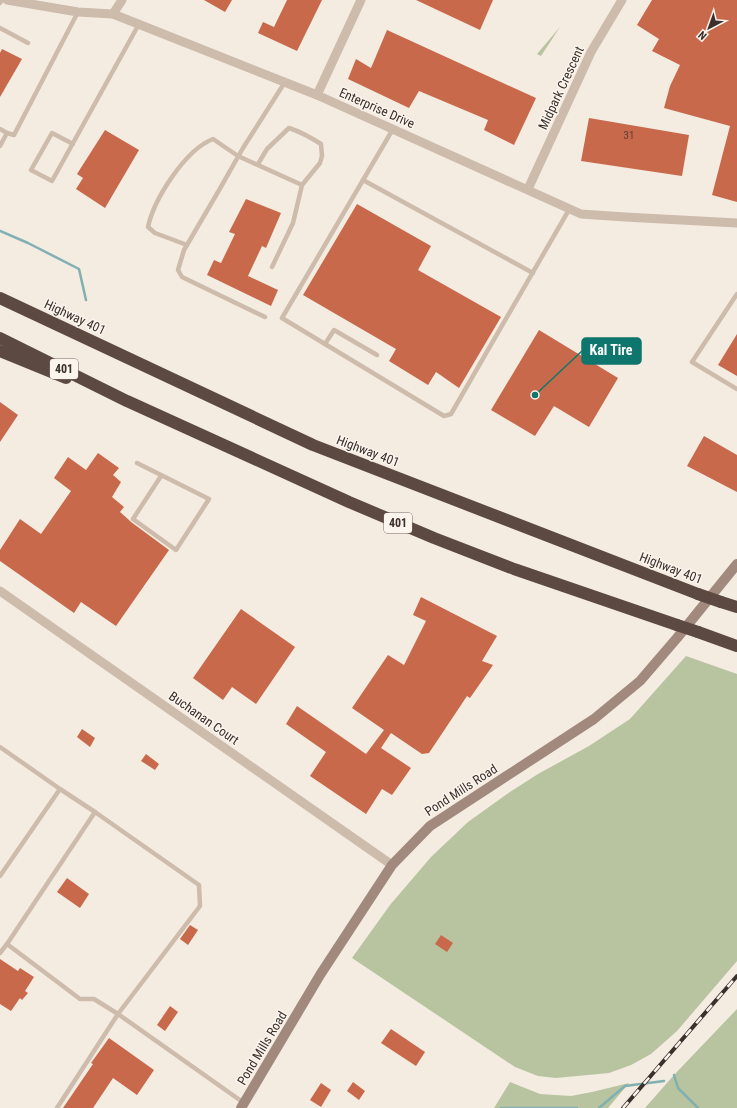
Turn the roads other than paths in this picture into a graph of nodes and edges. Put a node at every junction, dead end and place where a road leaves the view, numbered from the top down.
1 (2, 0) edge
2 (7, 0) edge
3 (122, 0) edge
4 (361, 0) edge
5 (622, 0) edge
6 (0, 3) edge
7 (78, 12) junction
8 (114, 14) junction
9 (139, 24) junction
10 (0, 28) edge
11 (28, 42) dead end
12 (285, 82) junction
13 (317, 95) junction
14 (0, 128) edge
15 (393, 129) junction
16 (7, 133) junction
17 (73, 144) junction
18 (0, 146) edge
19 (238, 156) junction
20 (258, 164) junction
21 (363, 180) junction
22 (302, 185) junction
23 (528, 189) junction
24 (570, 208) junction
25 (737, 223) edge
26 (187, 245) junction
27 (272, 266) dead end
28 (533, 273) junction
29 (737, 294) edge
30 (0, 298) edge
31 (265, 317) dead end
32 (0, 338) edge
33 (325, 344) junction
34 (0, 351) edge
35 (377, 355) dead end
36 (737, 389) edge
37 (127, 401) junction
38 (137, 463) dead end
39 (162, 476) junction
40 (737, 564) edge
41 (0, 591) edge
42 (737, 607) edge
43 (737, 646) edge
44 (0, 748) edge
45 (60, 789) junction
46 (95, 812) junction
47 (392, 865) junction
48 (0, 876) edge
49 (7, 944) junction
50 (0, 953) edge
51 (118, 1014) junction
52 (243, 1106) edge
53 (57, 1108) edge

1 - 6 lane
2 - 7 street, Enterprise Drive
3 - 8 street
4 - 13 street
5 - 23 street, Midpark Crescent
7 - 8 street, Enterprise Drive
7 - 16 lane
8 - 9 street, Enterprise Drive
9 - 12 street, Enterprise Drive
9 - 17 lane
10 - 11 lane
12 - 13 street, Enterprise Drive
12 - 19 lane
13 - 15 street, Enterprise Drive
14 - 16 lane
15 - 21 lane
15 - 23 street, Enterprise Drive
16 - 18 lane
17 - 17 lane
19 - 20 lane
19 - 26 lane
19 - 26 lane
20 - 22 lane
20 - 22 lane
21 - 28 lane
21 - 33 lane
22 - 27 lane
23 - 24 street, Enterprise Drive
24 - 25 street, Enterprise Drive
24 - 28 lane
26 - 31 lane
28 - 33 lane
29 - 36 lane
30 - 42 highway, Highway 401, bridge
32 - 37 highway, 401
33 - 35 lane
34 - 37 highway
37 - 43 highway, 401, bridge
38 - 39 lane
39 - 39 lane
40 - 47 main road, Pond Mills Road
41 - 47 street, Buchanan Court
44 - 45 lane
45 - 46 lane
45 - 48 lane
46 - 49 lane
46 - 51 lane
47 - 52 main road, Pond Mills Road
49 - 50 lane
49 - 51 lane
51 - 52 lane
51 - 53 lane

